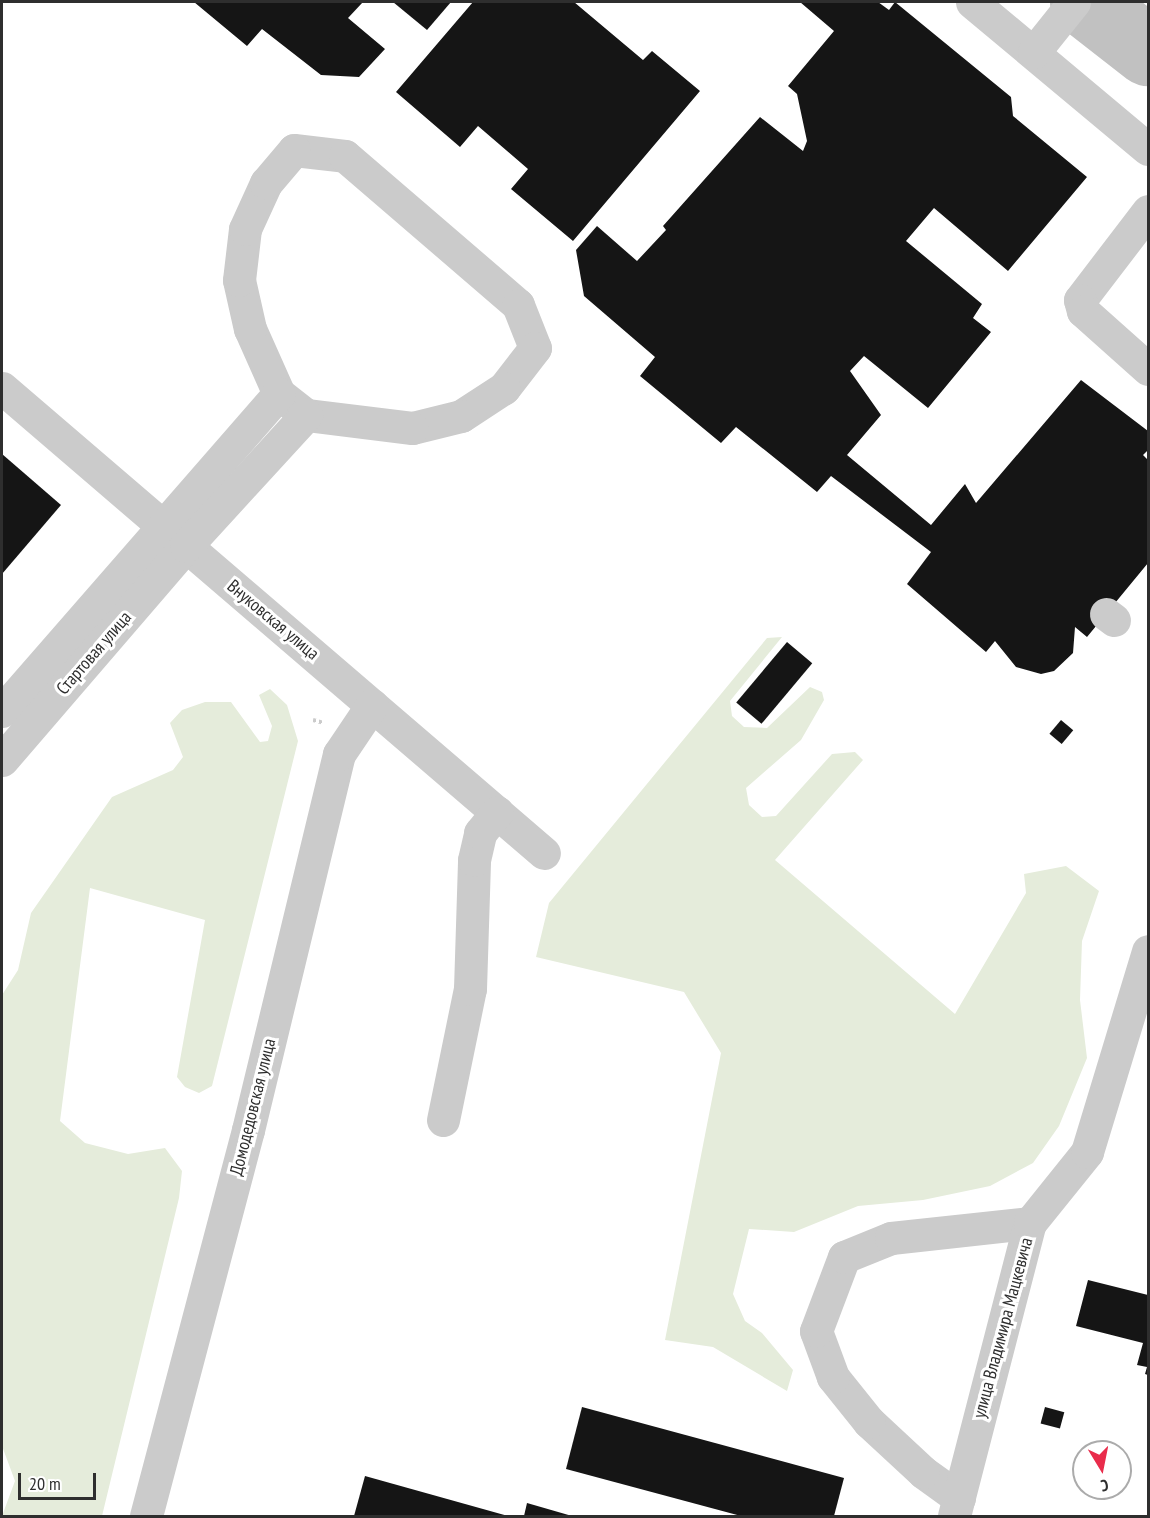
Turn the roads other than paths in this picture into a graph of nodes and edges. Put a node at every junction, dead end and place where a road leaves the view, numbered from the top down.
1 (972, 2) edge
2 (1074, 2) edge
3 (1034, 52) junction
4 (1149, 149) edge
5 (1149, 212) edge
6 (1149, 369) edge
7 (2, 388) edge
8 (279, 394) junction
9 (306, 416) junction
10 (162, 525) junction
11 (186, 546) junction
12 (372, 705) junction
13 (2, 711) edge
14 (2, 760) edge
15 (497, 812) junction
16 (544, 853) dead end
17 (1149, 951) edge
18 (443, 1120) dead end
19 (1030, 1223) junction
20 (957, 1507) edge
21 (146, 1516) edge

1 - 3 street
2 - 3 street
3 - 4 street
5 - 6 street
7 - 10 street, Внуковская улица
8 - 9 street
8 - 9 street
8 - 10 street, Стартовая улица
9 - 11 street, Стартовая улица
10 - 11 street, Внуковская улица
10 - 13 street, Стартовая улица
11 - 12 street, Внуковская улица
11 - 14 street, Стартовая улица
12 - 15 street, Внуковская улица
12 - 21 street, Домодедовская улица
15 - 16 street, Внуковская улица
15 - 18 street
17 - 19 street, улица Владимира Мацкевича
19 - 20 street, улица Владимира Мацкевича
19 - 20 street

